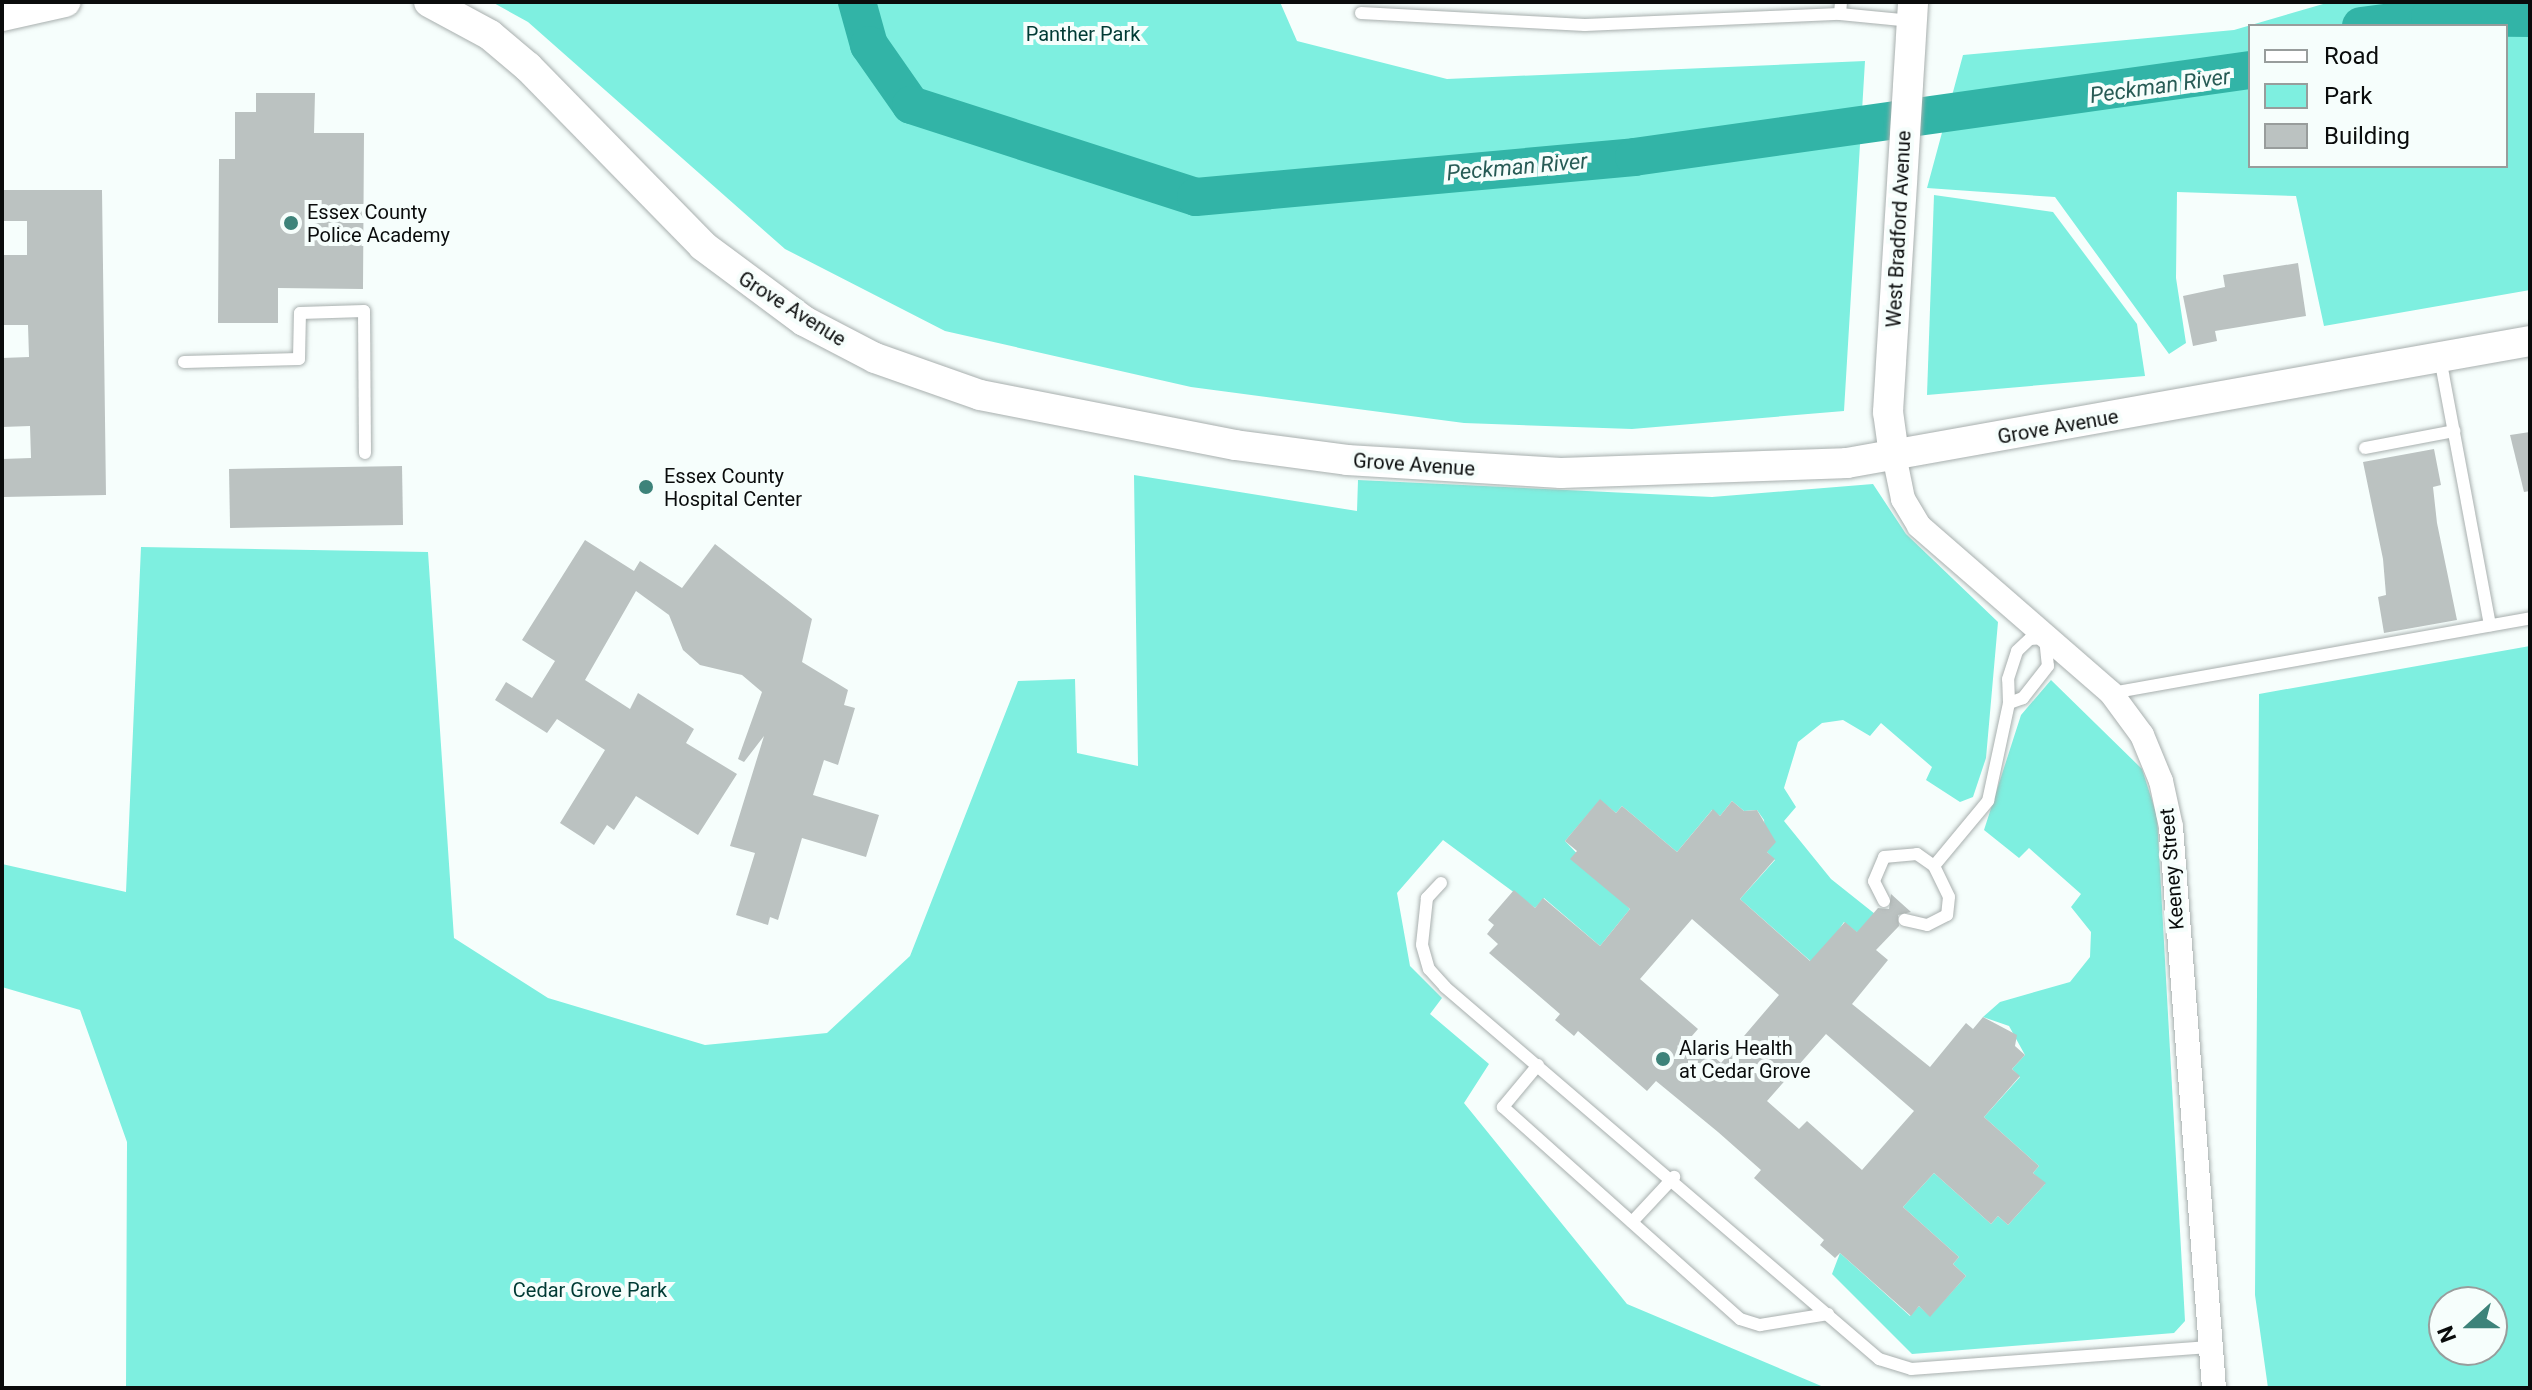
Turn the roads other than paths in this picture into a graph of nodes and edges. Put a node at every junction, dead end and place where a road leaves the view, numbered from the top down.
1 (65, 2) edge
2 (429, 2) edge
3 (1840, 8) edge
4 (1912, 12) edge
5 (1361, 13) dead end
6 (2, 16) edge
7 (2530, 341) edge
8 (2440, 358) junction
9 (184, 362) dead end
10 (2454, 431) junction
11 (2365, 448) dead end
12 (365, 453) dead end
13 (1894, 455) junction
14 (2530, 618) edge
15 (2490, 625) junction
16 (2045, 638) junction
17 (2111, 693) junction
18 (2009, 703) junction
19 (1934, 866) junction
20 (1441, 883) dead end
21 (1884, 901) dead end
22 (1905, 920) dead end
23 (1538, 1065) junction
24 (1674, 1177) junction
25 (1632, 1222) junction
26 (1828, 1314) junction
27 (2209, 1347) junction
28 (2214, 1388) edge

1 - 6 street
2 - 13 street, Grove Avenue
3 - 4 lane
3 - 5 lane
4 - 13 street, West Bradford Avenue
7 - 8 street, Grove Avenue
8 - 10 lane
8 - 13 street, Grove Avenue
9 - 12 lane
10 - 11 lane
10 - 15 lane
13 - 16 street, Keeney Street
14 - 15 lane
15 - 17 lane
16 - 17 street, Keeney Street
16 - 18 lane
16 - 18 lane
17 - 27 street, Keeney Street
18 - 19 lane
19 - 21 lane
19 - 22 lane
20 - 23 lane
23 - 24 lane
23 - 25 lane
24 - 25 lane
24 - 26 lane
25 - 26 lane
26 - 27 lane
27 - 28 street, Keeney Street

